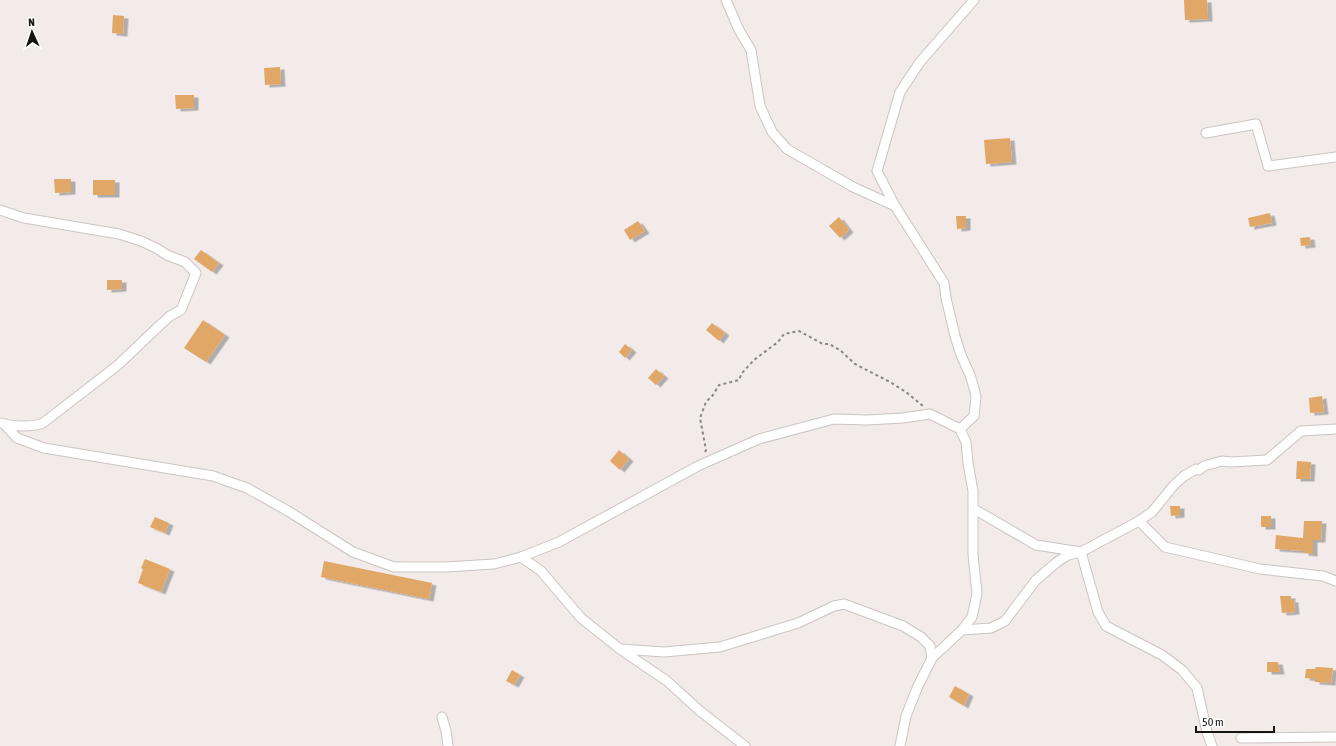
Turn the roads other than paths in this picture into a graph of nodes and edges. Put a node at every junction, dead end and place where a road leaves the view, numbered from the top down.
1 (726, 0) edge
2 (974, 0) edge
3 (1206, 133) dead end
4 (1336, 157) edge
5 (895, 206) junction
6 (0, 210) edge
7 (2, 423) edge
8 (960, 429) junction
9 (1336, 429) edge
10 (974, 509) junction
11 (1139, 521) junction
12 (1081, 552) junction
13 (521, 557) junction
14 (1336, 581) edge
15 (962, 630) junction
16 (620, 649) junction
17 (932, 658) junction
18 (442, 717) dead end
19 (1241, 738) dead end
20 (1336, 738) edge
21 (448, 746) edge
22 (745, 746) edge
23 (900, 746) edge
24 (1212, 746) edge

1 - 5 street
2 - 5 street
3 - 4 street
5 - 8 street
6 - 7 street
7 - 13 street
8 - 10 street
8 - 13 street
9 - 11 street
10 - 12 street
10 - 15 street
11 - 12 street
11 - 14 street
12 - 15 street
12 - 24 street
13 - 16 street
15 - 17 street
16 - 17 street
16 - 22 street
17 - 23 street
18 - 21 street
19 - 20 street

